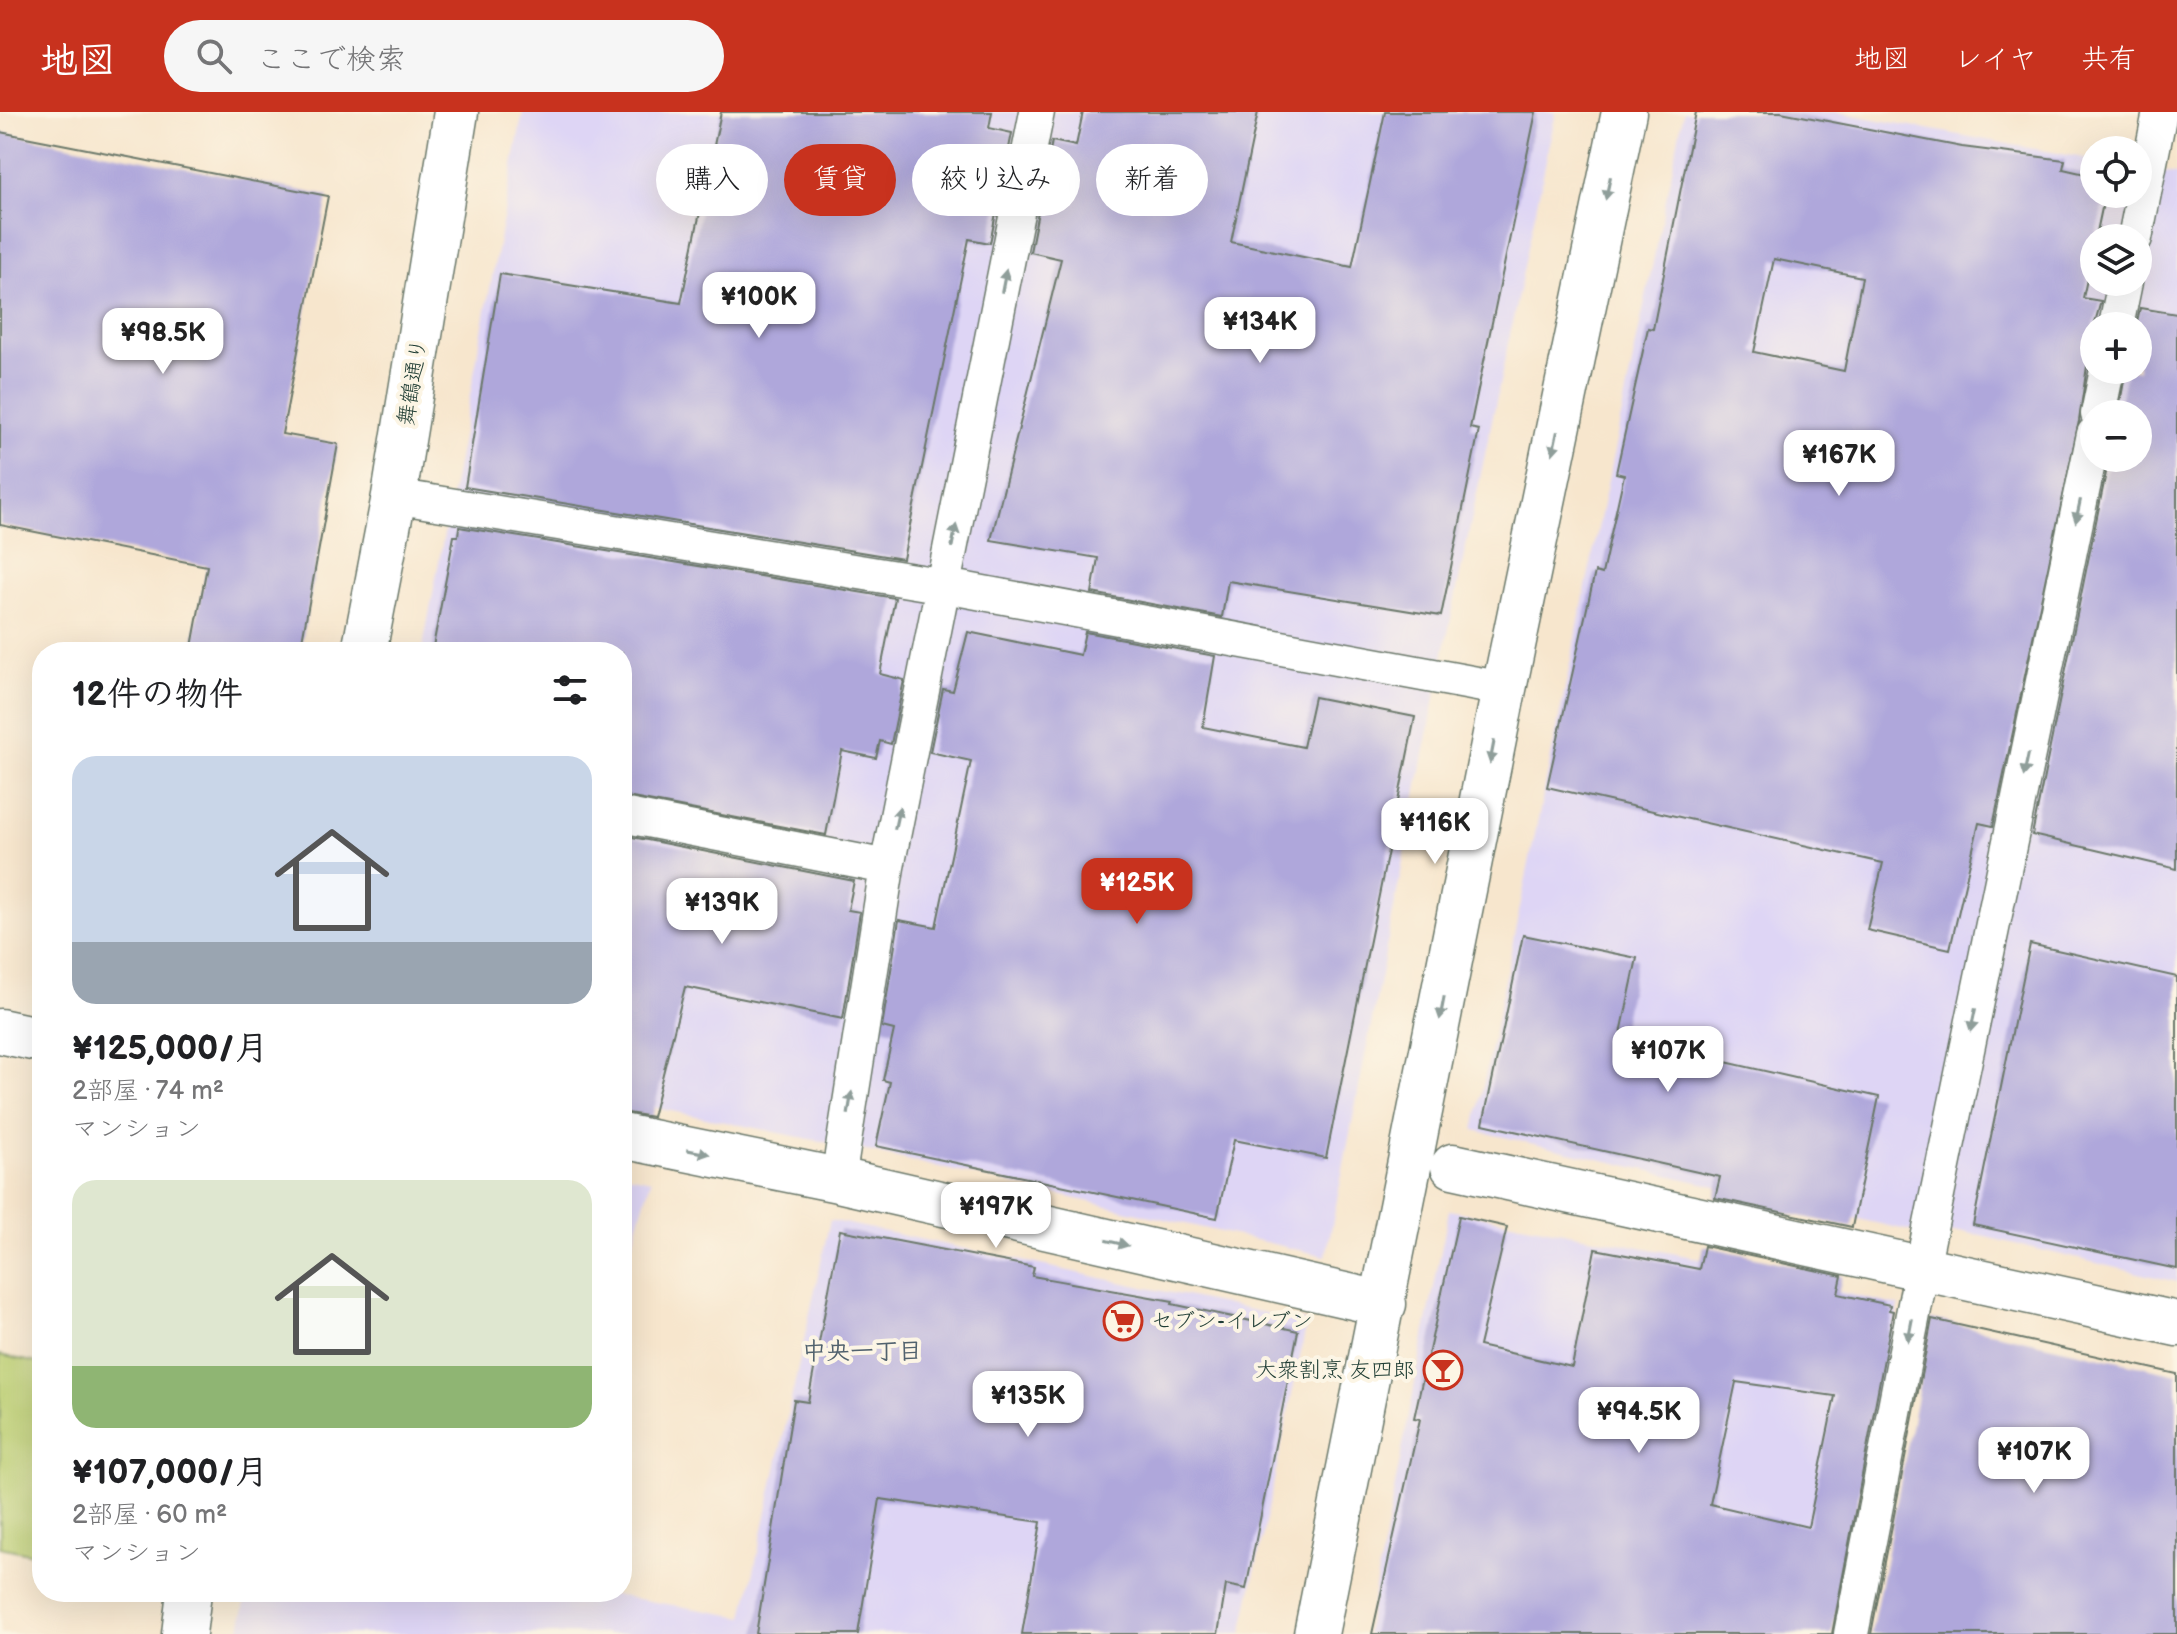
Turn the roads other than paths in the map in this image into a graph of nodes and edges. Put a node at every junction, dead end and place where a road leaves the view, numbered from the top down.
1 (456, 112) edge
2 (1037, 112) edge
3 (1624, 112) edge
4 (2160, 112) edge
5 (2138, 224) edge
6 (2086, 472) edge
7 (394, 496) junction
8 (945, 586) junction
9 (366, 642) edge
10 (1504, 689) junction
11 (632, 817) edge
12 (887, 867) junction
13 (0, 1031) edge
14 (32, 1038) edge
15 (632, 1138) edge
16 (1453, 1166) dead end
17 (838, 1180) junction
18 (1922, 1268) junction
19 (1384, 1304) junction
20 (2177, 1324) edge
21 (188, 1602) edge
22 (184, 1634) edge
23 (1316, 1634) edge
24 (1851, 1634) edge

1 - 7 street, 舞鶴通り
8 -> 2 lane
3 -> 10 street
4 - 5 lane
6 -> 18 lane
7 - 8 lane
7 - 9 street, 舞鶴通り
8 - 10 lane
12 -> 8 lane
10 -> 19 street
11 - 12 lane
17 -> 12 lane
13 - 14 street
15 -> 17 street
16 - 18 street
17 -> 19 street
18 - 20 street
18 -> 24 lane
19 - 23 street
21 - 22 street

